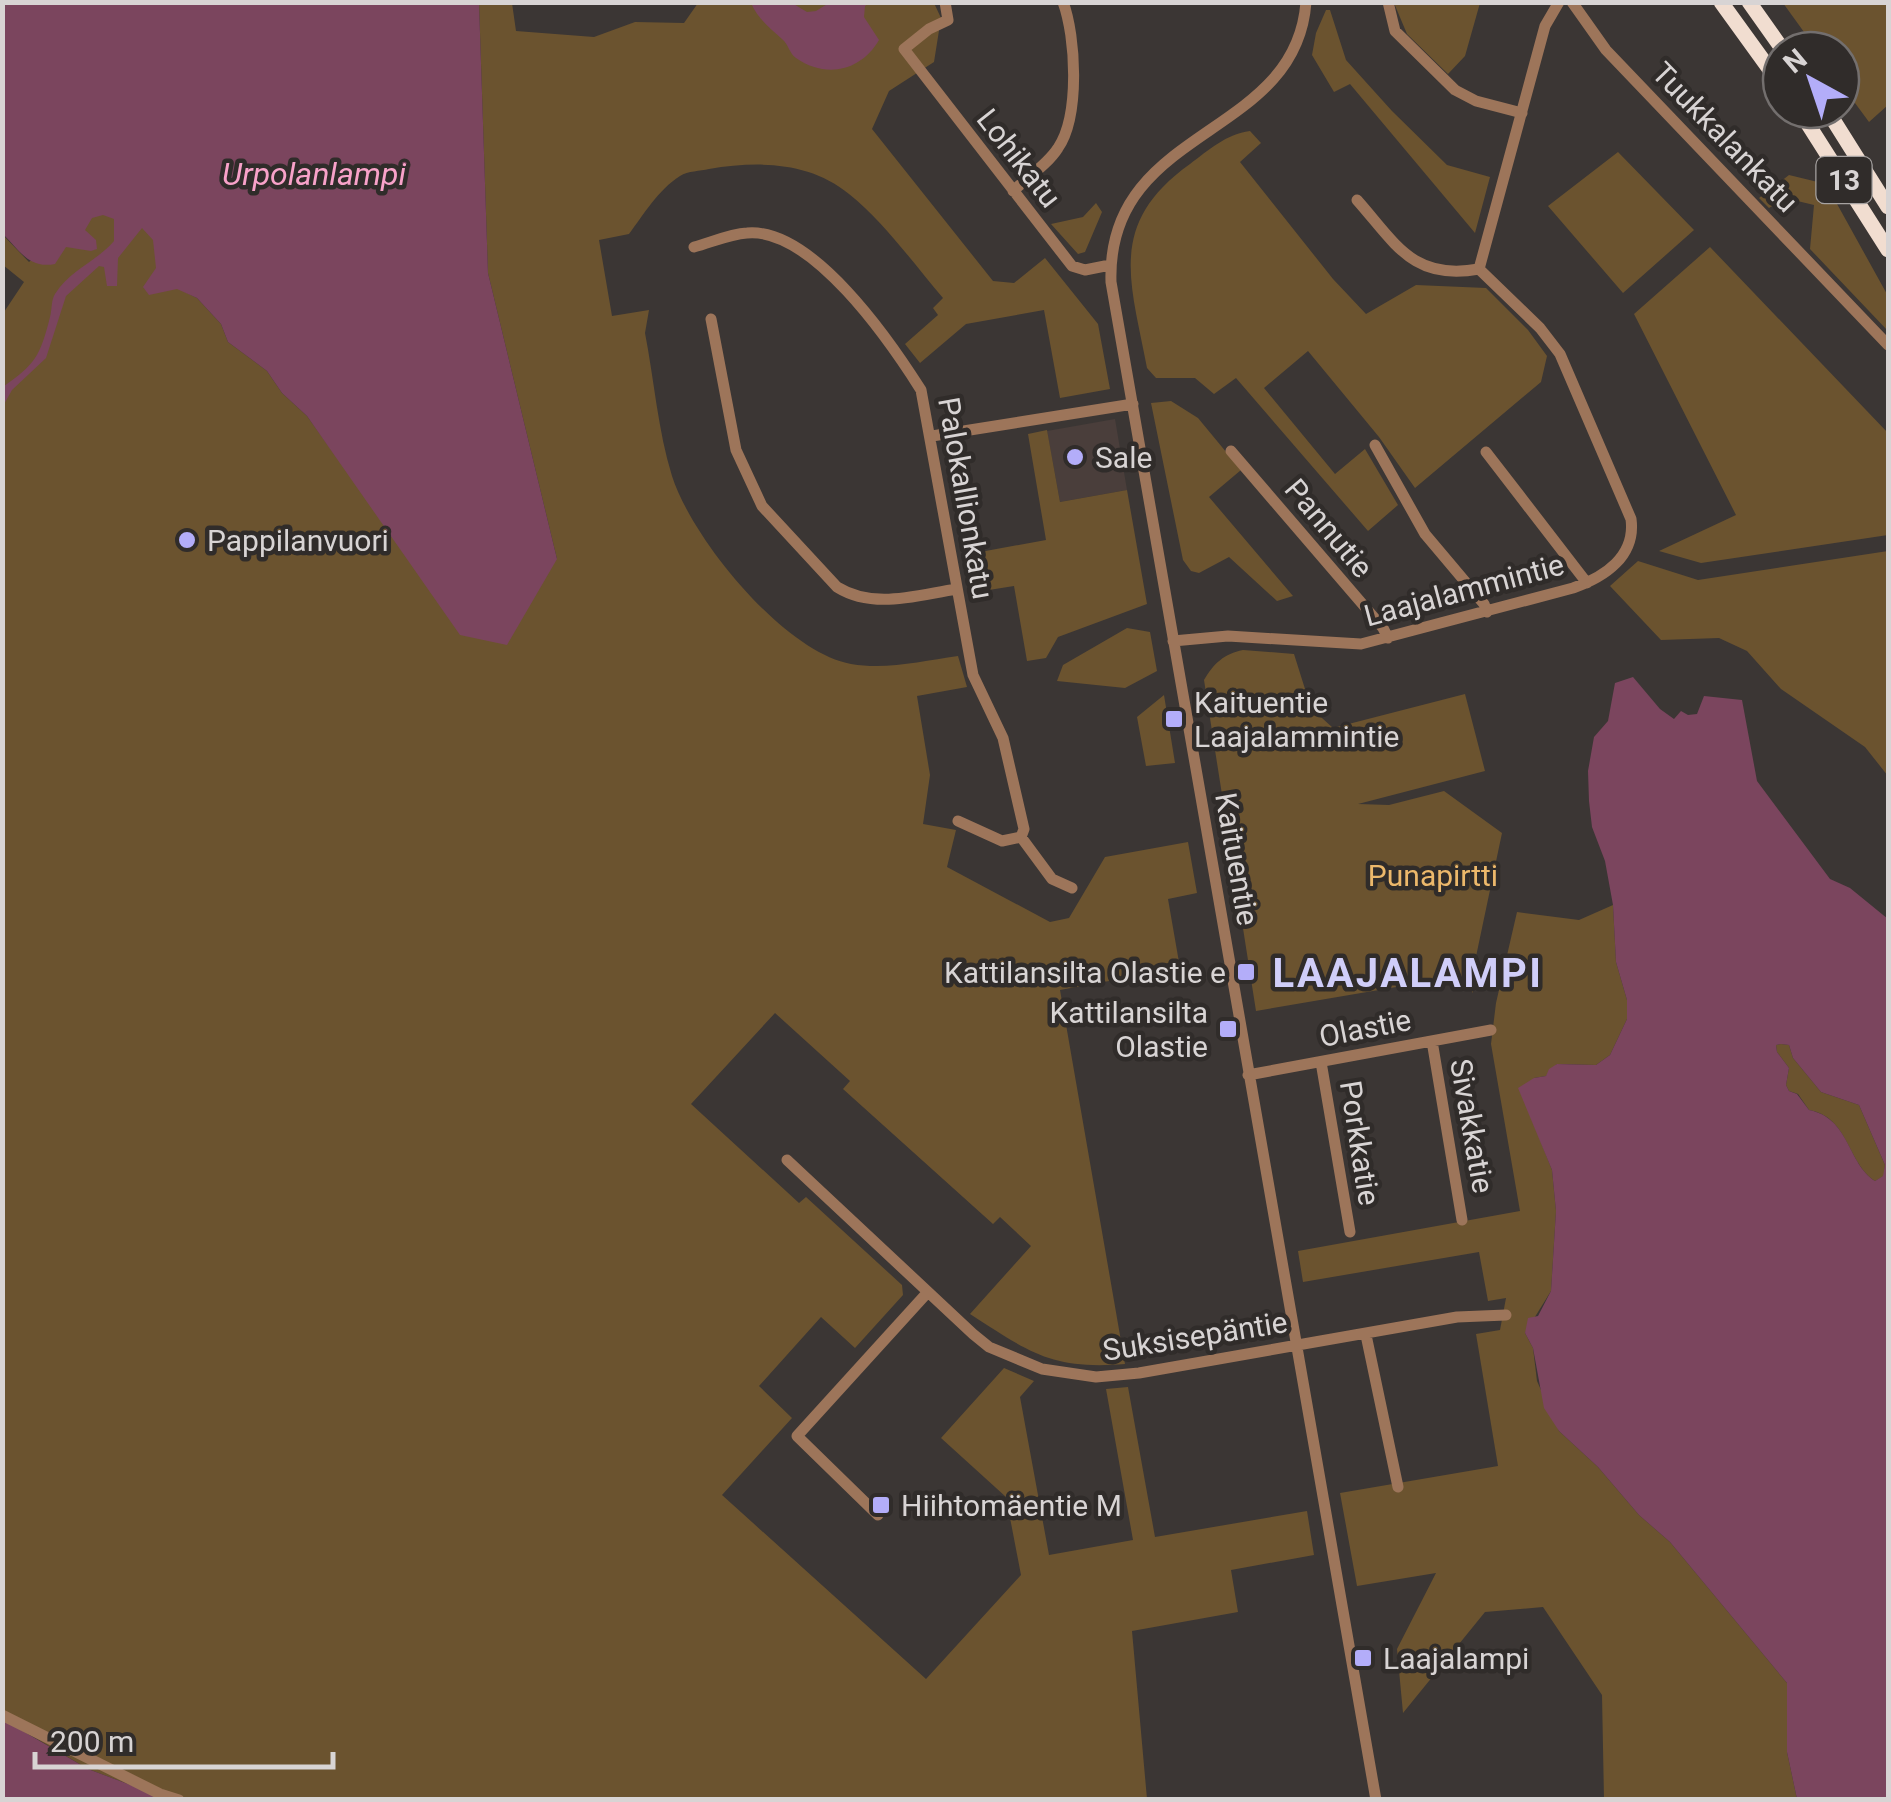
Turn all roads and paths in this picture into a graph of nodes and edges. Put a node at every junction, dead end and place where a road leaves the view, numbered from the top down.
1 (945, 2) edge
2 (1062, 2) edge
3 (1306, 2) edge
4 (1388, 2) edge
5 (1559, 2) edge
6 (1572, 2) edge
7 (1721, 2) edge
8 (1749, 2) edge
9 (1769, 30) edge
10 (1761, 57) edge
11 (1522, 113) junction
12 (1812, 130) edge
13 (1840, 130) edge
14 (1013, 191) junction
15 (1356, 200) dead end
16 (1888, 207) edge
17 (694, 247) dead end
18 (1888, 250) edge
19 (1110, 265) junction
20 (1479, 269) junction
21 (710, 319) dead end
22 (1888, 346) edge
23 (1133, 404) junction
24 (932, 436) junction
25 (1374, 445) dead end
26 (1231, 451) dead end
27 (1486, 452) dead end
28 (1587, 584) junction
29 (957, 589) junction
30 (1487, 612) junction
31 (1388, 638) junction
32 (1173, 641) junction
33 (958, 821) dead end
34 (1021, 837) junction
35 (1072, 888) dead end
36 (1492, 1030) dead end
37 (1432, 1041) junction
38 (1322, 1062) junction
39 (1248, 1074) junction
40 (787, 1160) dead end
41 (1462, 1220) dead end
42 (1350, 1232) dead end
43 (927, 1293) junction
44 (1506, 1315) dead end
45 (1366, 1334) junction
46 (1295, 1345) junction
47 (1398, 1486) dead end
48 (878, 1515) dead end
49 (2, 1715) edge
50 (179, 1800) edge
51 (1376, 1800) edge

1 - 14 street, Lohikatu
2 - 14 street
3 - 19 street, Kaituentie
4 - 11 street
5 - 11 street
6 - 22 street, Tuukkalankatu
7 - 10 highway
8 - 9 highway
11 - 20 street
12 - 18 highway, 13
13 - 16 highway, 13
14 - 19 street, Lohikatu
15 - 20 street
17 - 24 street, Palokallionkatu
19 - 23 street, Kaituentie
20 - 28 street, Laajalammintie
21 - 29 street
23 - 24 street
23 - 32 street, Kaituentie
24 - 29 street, Palokallionkatu
25 - 30 street
26 - 31 street, Pannutie
27 - 28 street
28 - 30 street, Laajalammintie
29 - 34 street, Palokallionkatu
30 - 31 street, Laajalammintie
31 - 32 street, Laajalammintie
32 - 39 street, Kaituentie
33 - 34 street
34 - 35 street
36 - 37 street, Olastie
37 - 38 street, Olastie
37 - 41 street, Sivakkatie
38 - 39 street, Olastie
38 - 42 street, Porkkatie
39 - 46 street, Kaituentie
40 - 43 street, Suksisepäntie
43 - 46 street, Suksisepäntie
43 - 48 street
44 - 45 street, Suksisepäntie
45 - 46 street, Suksisepäntie
45 - 47 street
46 - 51 street, Kaituentie
49 - 50 street

